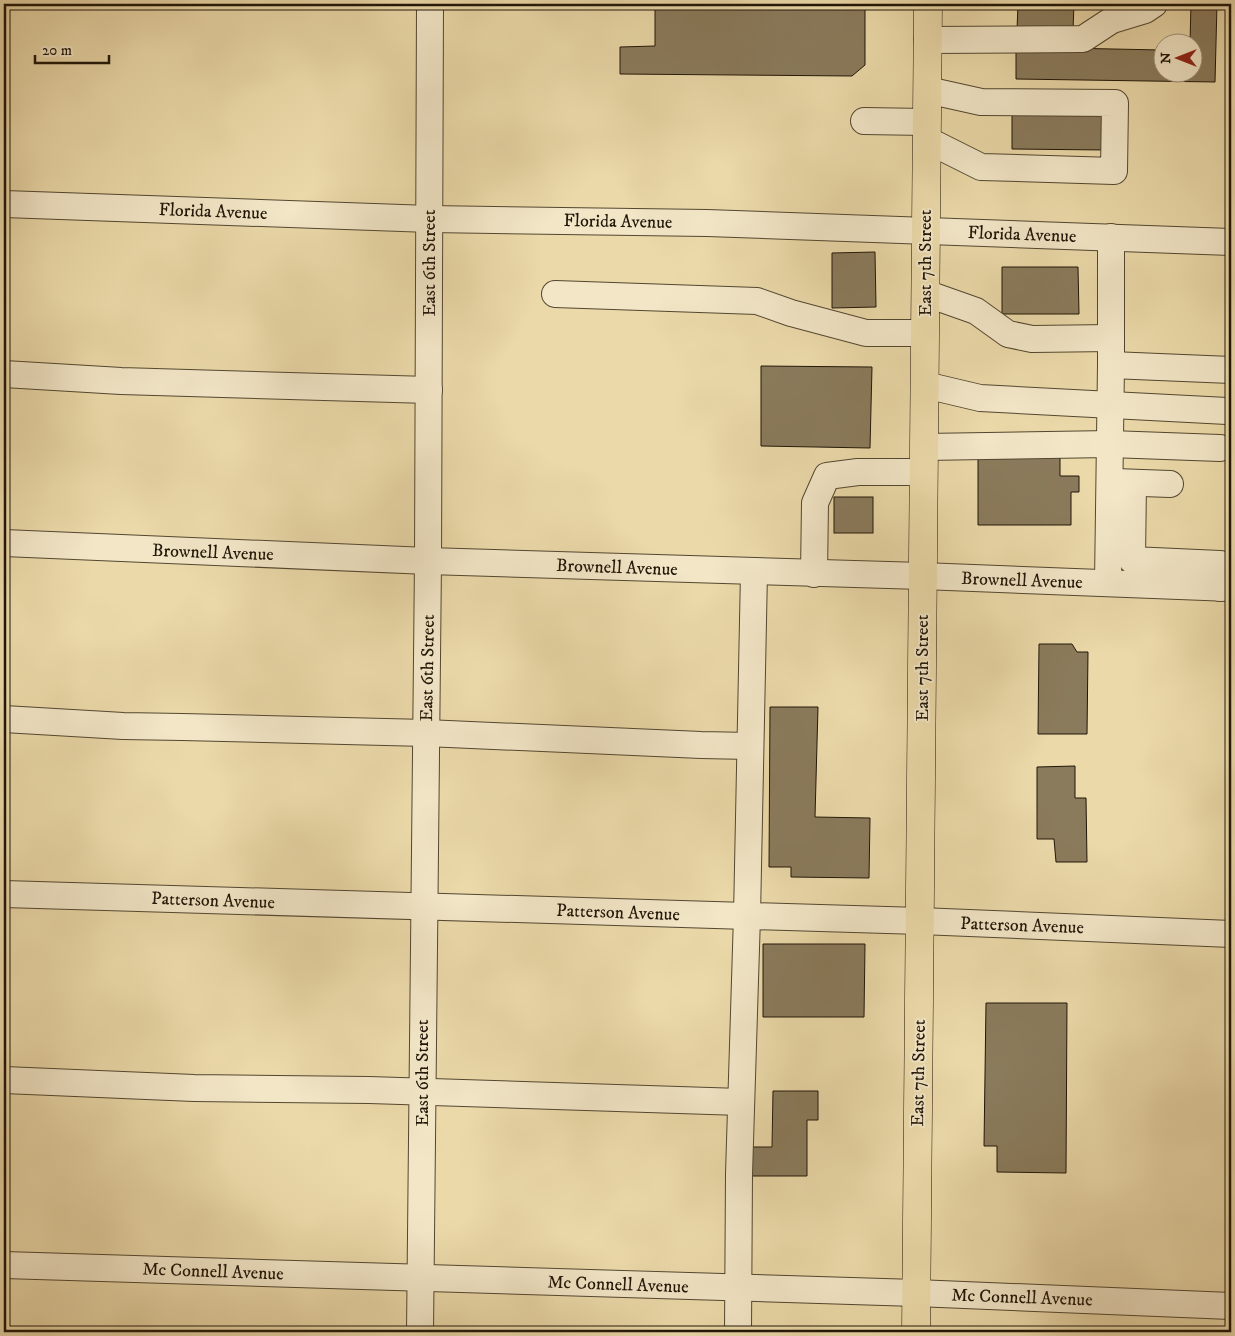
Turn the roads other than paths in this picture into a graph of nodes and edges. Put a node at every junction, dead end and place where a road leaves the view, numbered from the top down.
1 (430, 4) edge
2 (928, 4) edge
3 (1154, 4) edge
4 (927, 40) junction
5 (927, 90) junction
6 (864, 121) dead end
7 (926, 131) junction
8 (4, 204) edge
9 (430, 218) junction
10 (925, 231) junction
11 (1111, 237) junction
12 (1231, 242) edge
13 (555, 294) dead end
14 (925, 294) junction
15 (925, 333) junction
16 (1111, 338) junction
17 (1111, 365) junction
18 (1231, 370) edge
19 (4, 374) edge
20 (925, 385) junction
21 (429, 390) junction
22 (1110, 405) junction
23 (1227, 411) dead end
24 (1110, 444) junction
25 (1220, 448) dead end
26 (924, 459) junction
27 (1121, 482) junction
28 (1170, 484) dead end
29 (4, 543) edge
30 (428, 561) junction
31 (754, 572) junction
32 (814, 574) junction
33 (922, 576) junction
34 (1108, 583) junction
35 (1226, 588) edge
36 (4, 719) edge
37 (426, 733) junction
38 (750, 746) junction
39 (4, 894) edge
40 (424, 906) junction
41 (747, 916) junction
42 (920, 921) junction
43 (1231, 934) edge
44 (4, 1080) edge
45 (422, 1092) junction
46 (741, 1102) junction
47 (4, 1265) edge
48 (421, 1277) junction
49 (738, 1288) junction
50 (916, 1293) junction
51 (1231, 1306) edge
52 (420, 1332) edge
53 (738, 1332) edge
54 (916, 1332) edge

1 - 9 street, East 6th Street
2 - 4 main road, East 7th Street
3 - 4 street
4 - 5 main road, East 7th Street
5 - 7 main road, East 7th Street
5 - 7 street
6 - 7 street
7 - 10 main road, East 7th Street
8 - 9 street, Florida Avenue
9 - 10 street, Florida Avenue
9 - 21 street, East 6th Street
10 - 11 street, Florida Avenue
10 - 14 main road, East 7th Street
11 - 12 street, Florida Avenue
11 - 16 street
13 - 15 street
14 - 15 main road, East 7th Street
14 - 16 street
15 - 20 main road, East 7th Street
16 - 17 street
17 - 18 street
17 - 22 street
19 - 21 street
20 - 22 street
20 - 26 main road, East 7th Street
21 - 30 street, East 6th Street
22 - 23 street
22 - 24 street
24 - 25 street
24 - 26 street
24 - 27 street
26 - 32 street
26 - 33 main road, East 7th Street
27 - 28 street
27 - 34 street
27 - 35 street
29 - 30 street, Brownell Avenue
30 - 31 street, Brownell Avenue
30 - 37 street, East 6th Street
31 - 32 street, Brownell Avenue
31 - 38 street
32 - 33 street, Brownell Avenue
33 - 34 street, Brownell Avenue
33 - 42 main road, East 7th Street
34 - 35 street, Brownell Avenue
36 - 37 street
37 - 38 street
37 - 40 street, East 6th Street
38 - 41 street
39 - 40 street, Patterson Avenue
40 - 41 street, Patterson Avenue
40 - 45 street, East 6th Street
41 - 42 street, Patterson Avenue
41 - 46 street
42 - 43 street, Patterson Avenue
42 - 50 main road, East 7th Street
44 - 45 street
45 - 46 street
45 - 48 street, East 6th Street
46 - 49 street
47 - 48 street, Mc Connell Avenue
48 - 49 street, Mc Connell Avenue
48 - 52 street, East 6th Street
49 - 50 street, Mc Connell Avenue
49 - 53 street
50 - 51 street, Mc Connell Avenue
50 - 54 main road, East 7th Street

